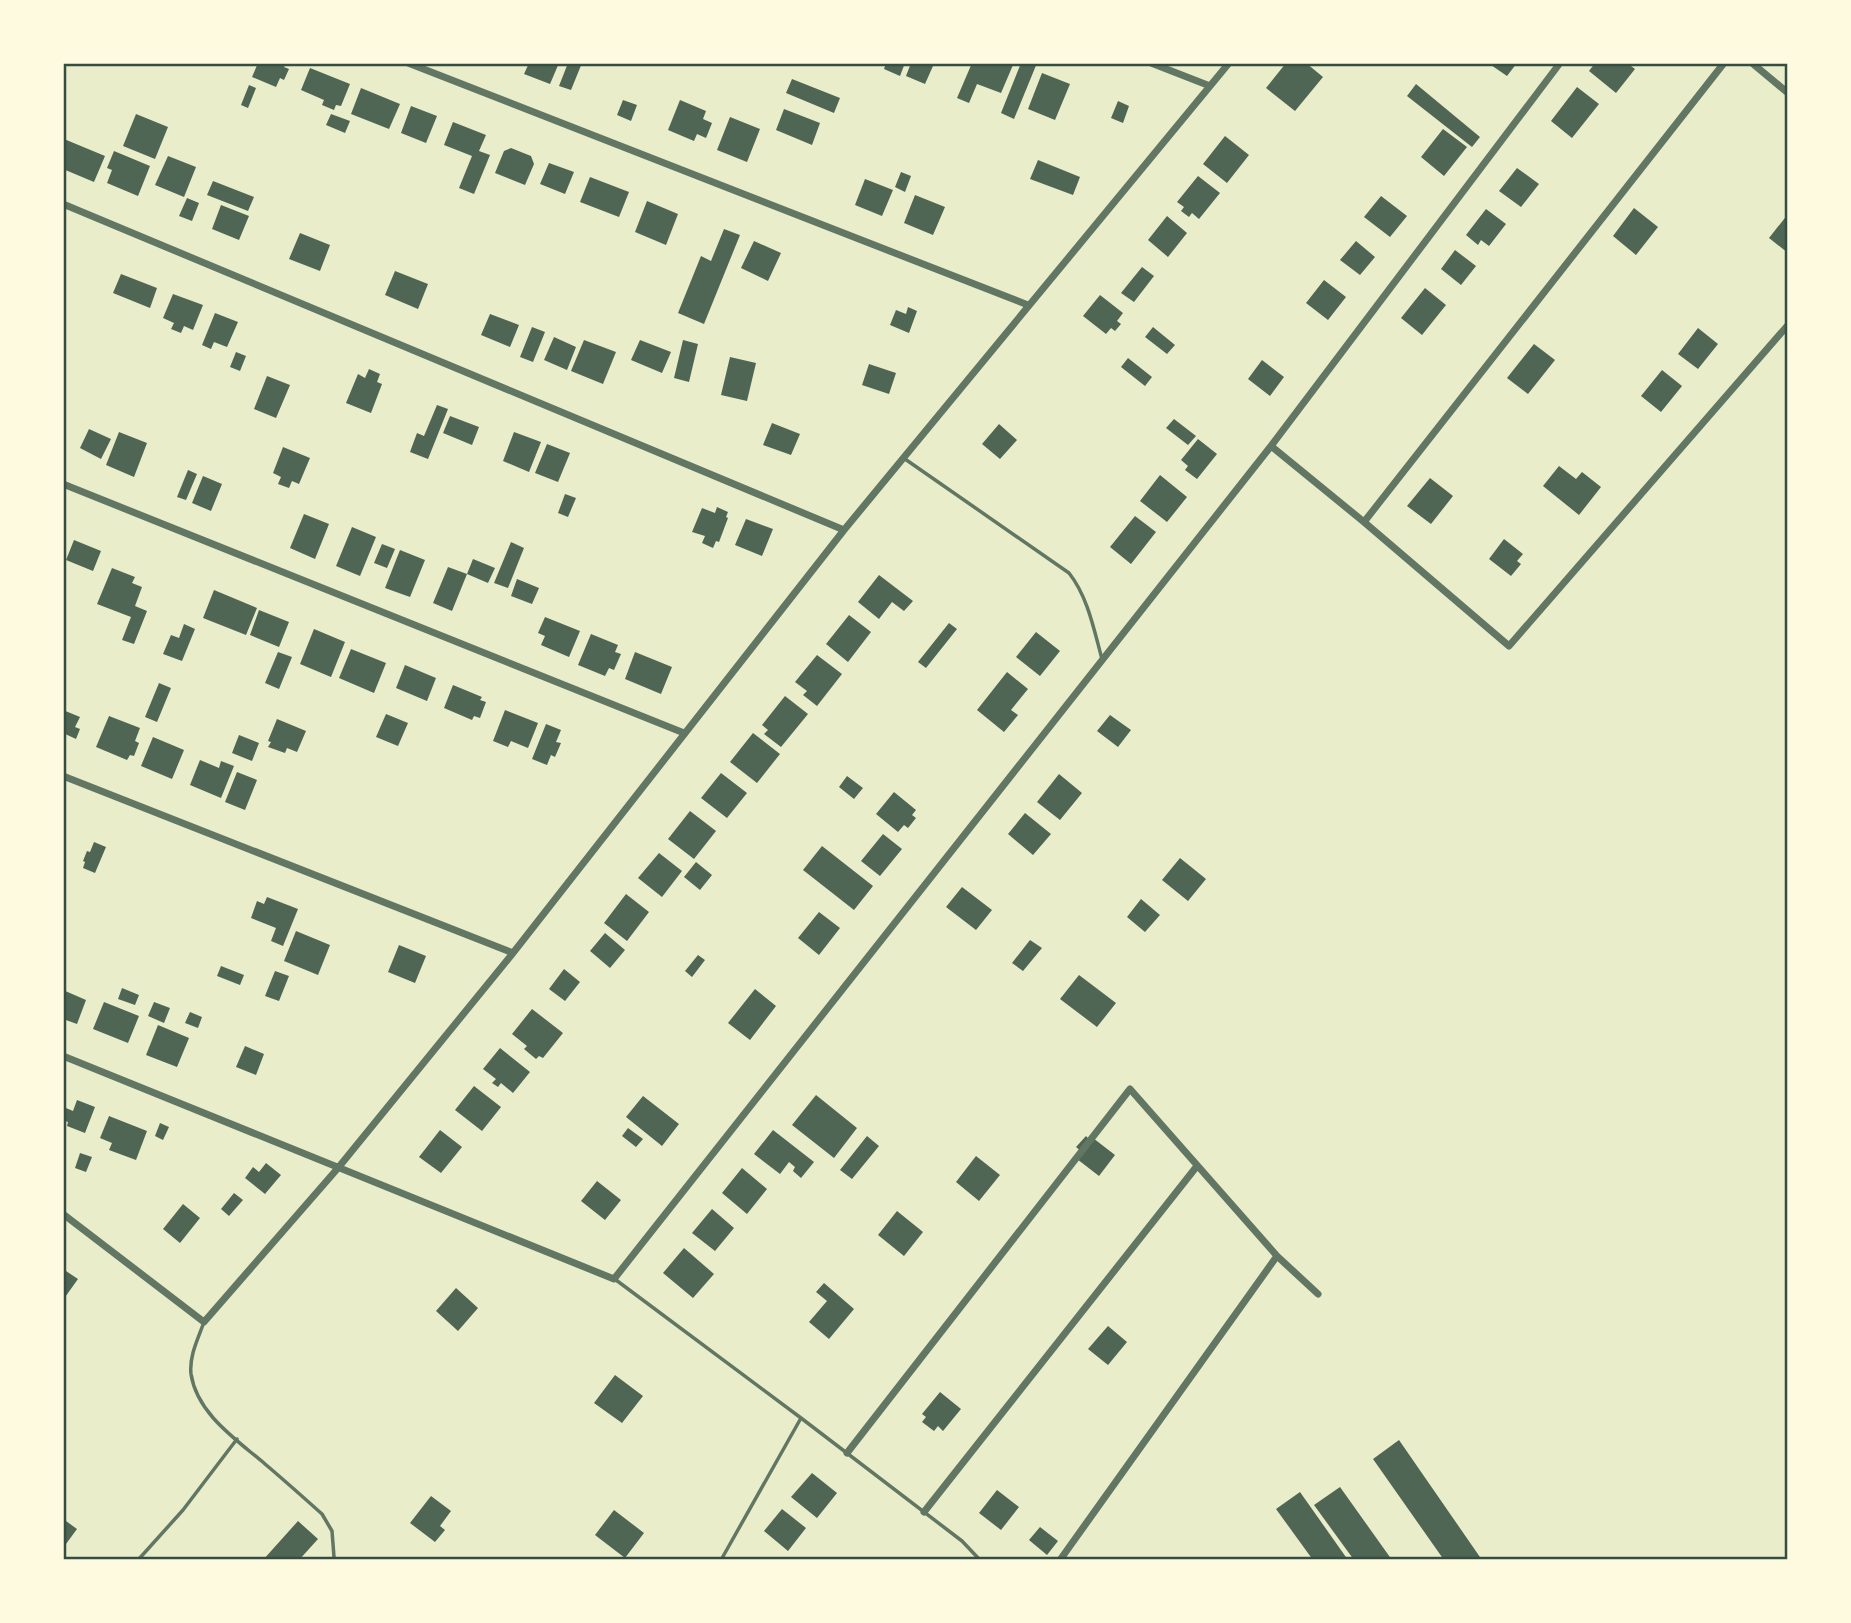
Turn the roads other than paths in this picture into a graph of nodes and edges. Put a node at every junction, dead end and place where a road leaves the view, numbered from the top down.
1 (408, 63) edge
2 (1151, 63) edge
3 (1229, 63) edge
4 (1560, 63) edge
5 (1724, 63) edge
6 (1752, 63) edge
7 (1210, 86) junction
8 (1788, 93) edge
9 (63, 204) edge
10 (1028, 305) junction
11 (1788, 325) edge
12 (1270, 446) junction
13 (904, 458) junction
14 (63, 484) edge
15 (1364, 522) junction
16 (844, 530) junction
17 (1102, 659) junction
18 (684, 733) junction
19 (63, 776) edge
20 (513, 953) junction
21 (63, 1056) edge
22 (1197, 1166) junction
23 (338, 1168) junction
24 (63, 1214) edge
25 (1277, 1256) junction
26 (614, 1279) junction
27 (1318, 1294) dead end
28 (204, 1322) junction
29 (801, 1418) junction
30 (237, 1439) junction
31 (847, 1453) junction
32 (924, 1512) junction
33 (138, 1560) edge
34 (332, 1560) edge
35 (721, 1560) edge
36 (980, 1560) edge
37 (1060, 1560) edge

1 - 10 street
2 - 7 street
3 - 7 street
4 - 12 street
5 - 15 street
6 - 8 street
7 - 10 street
9 - 16 street
10 - 13 street
11 - 15 street
12 - 15 street
12 - 17 street
13 - 16 street
13 - 17 lane
14 - 18 street
16 - 18 street
17 - 26 street
18 - 20 street
19 - 20 street
20 - 23 street
21 - 23 street
22 - 25 street
22 - 31 street
22 - 32 street
23 - 26 street
23 - 28 street
24 - 28 street
25 - 27 street
25 - 37 street
26 - 29 lane
28 - 30 lane
29 - 31 lane
29 - 35 lane
30 - 33 lane
30 - 34 lane
31 - 32 lane
32 - 36 lane

